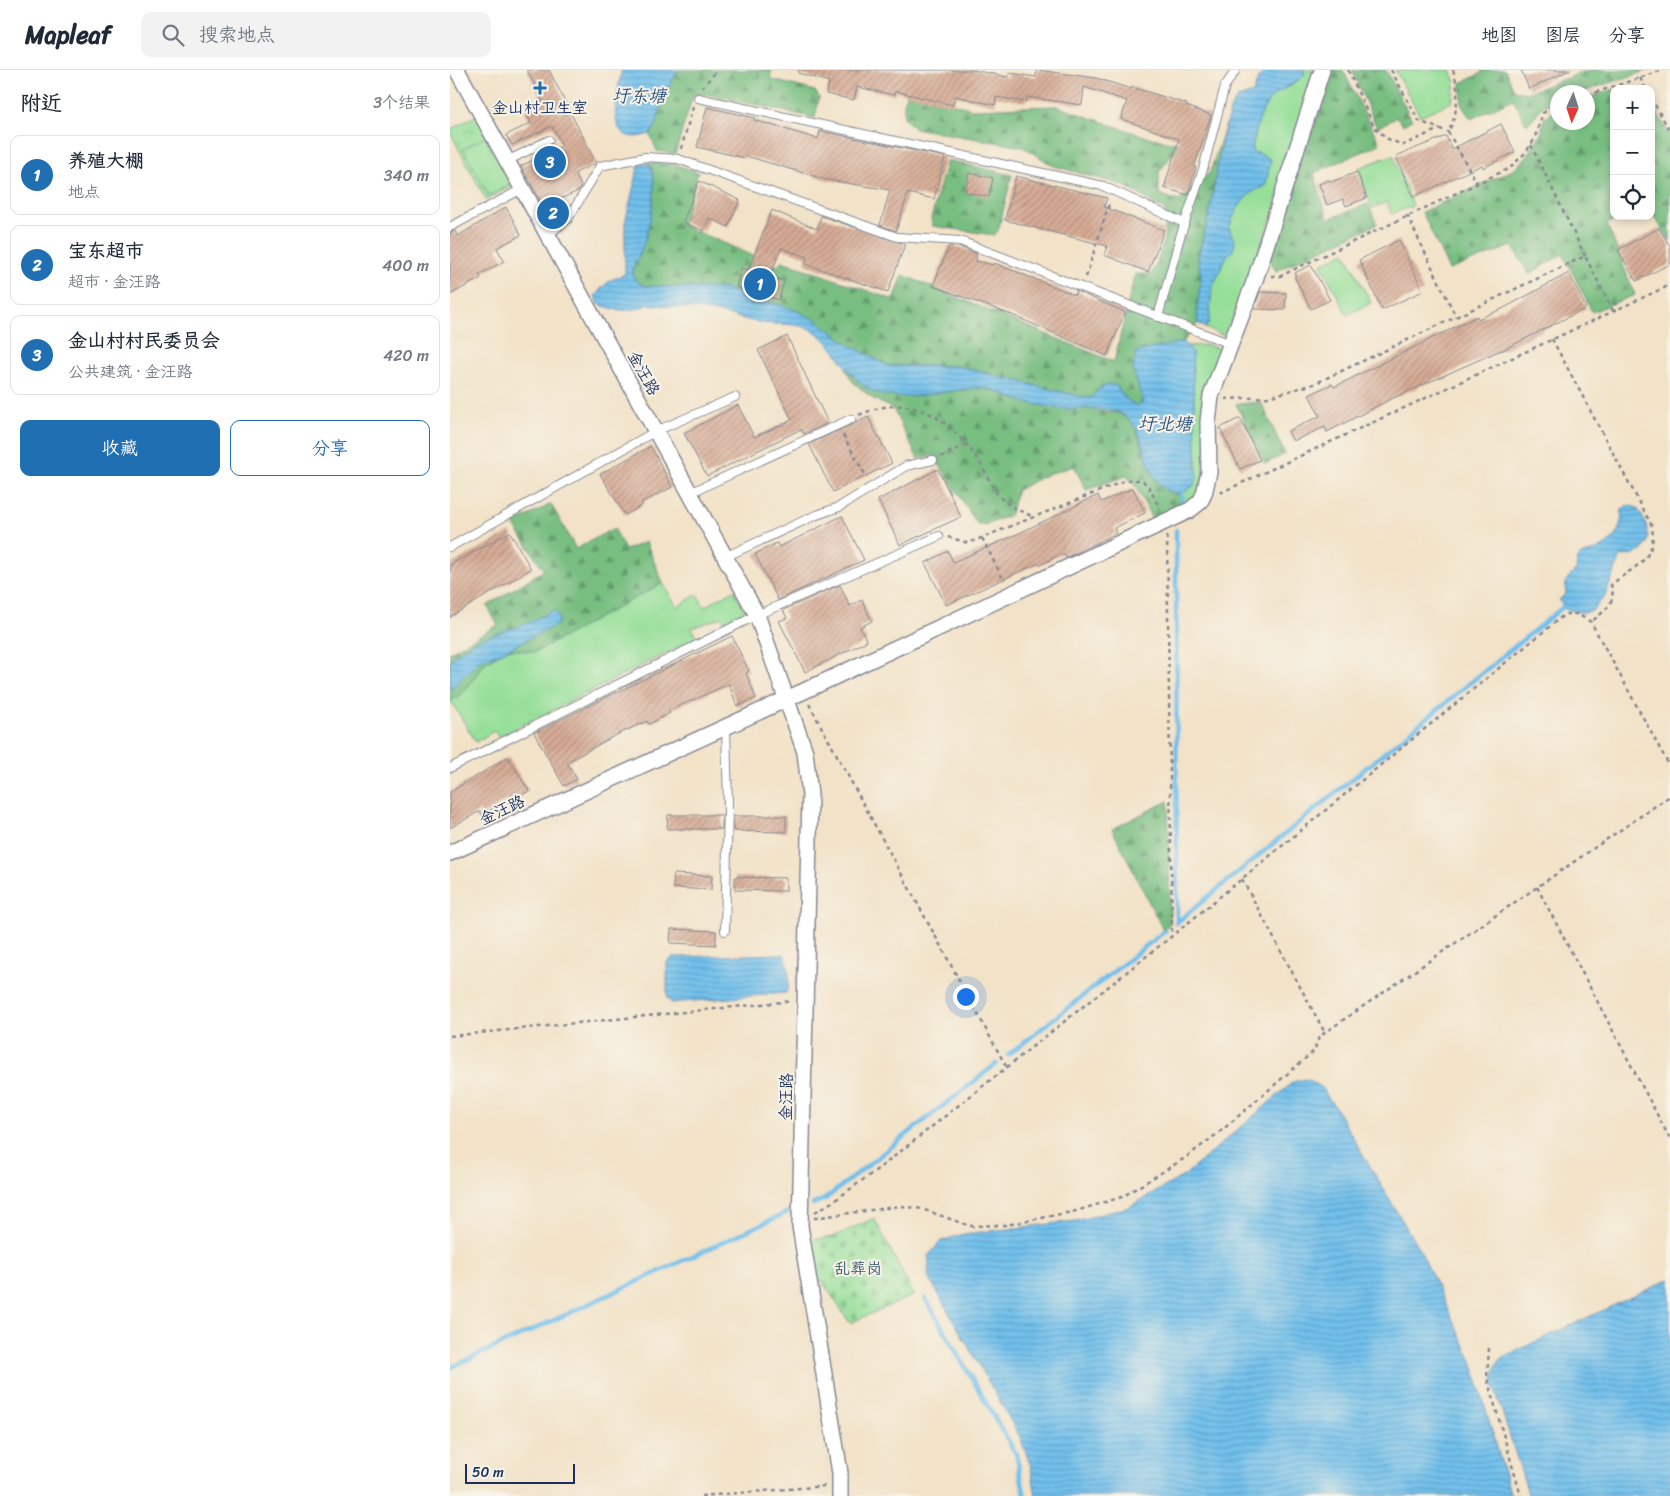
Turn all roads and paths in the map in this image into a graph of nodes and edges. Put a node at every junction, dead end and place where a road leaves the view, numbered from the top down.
1 (457, 70) edge
2 (717, 70) edge
3 (1236, 70) edge
4 (1322, 70) edge
5 (1348, 70) edge
6 (1391, 70) edge
7 (1453, 70) edge
8 (1663, 70) edge
9 (1640, 78) junction
10 (1644, 85) edge
11 (1595, 93) edge
12 (698, 98) junction
13 (1655, 105) edge
14 (1550, 109) edge
15 (1439, 129) junction
16 (1670, 131) edge
17 (1448, 132) junction
18 (549, 140) dead end
19 (1531, 145) junction
20 (678, 159) junction
21 (507, 161) junction
22 (1477, 183) junction
23 (522, 189) junction
24 (1111, 190) junction
25 (1407, 215) junction
26 (1184, 223) junction
27 (450, 227) edge
28 (548, 235) junction
29 (1585, 256) junction
30 (1256, 277) junction
31 (1670, 285) edge
32 (1083, 288) junction
33 (1613, 311) junction
34 (1158, 317) junction
35 (1456, 317) junction
36 (1552, 339) junction
37 (1230, 344) junction
38 (1211, 396) junction
39 (735, 398) dead end
40 (851, 419) joint
41 (838, 425) junction
42 (656, 431) junction
43 (965, 445) junction
44 (933, 460) joint
45 (872, 488) junction
46 (690, 493) junction
47 (1200, 502) junction
48 (1034, 517) junction
49 (1166, 521) junction
50 (939, 536) joint
51 (982, 538) junction
52 (450, 547) edge
53 (724, 557) junction
54 (1010, 594) junction
55 (757, 616) junction
56 (1591, 622) junction
57 (802, 692) junction
58 (787, 699) junction
59 (726, 727) junction
60 (1670, 767) edge
61 (450, 768) edge
62 (1670, 796) edge
63 (450, 853) edge
64 (1242, 879) junction
65 (1537, 887) junction
66 (725, 931) dead end
67 (1172, 936) junction
68 (806, 999) junction
69 (1325, 1032) junction
70 (450, 1036) edge
71 (1007, 1068) junction
72 (1670, 1139) edge
73 (800, 1220) junction
74 (1488, 1348) dead end
75 (840, 1490) edge
76 (701, 1496) edge
77 (1521, 1496) edge

1 - 21 street, 金汪路
2 - 12 path
3 - 26 lane
4 - 30 street
5 - 15 path
6 - 15 path
7 - 17 path
8 - 9 path
9 - 10 path
9 - 11 path
12 - 20 path
12 - 24 lane
13 - 16 path
14 - 19 path
15 - 17 path
17 - 22 path
18 - 21 lane
19 - 22 path
19 - 29 path
20 - 28 lane
20 - 32 lane
21 - 23 street, 金汪路
22 - 25 path
23 - 27 lane
23 - 28 street, 金汪路
24 - 26 lane
24 - 32 path
25 - 30 path
25 - 35 path
26 - 34 lane
28 - 42 street, 金汪路
29 - 33 path
29 - 35 path
30 - 37 street
31 - 33 path
32 - 34 lane
33 - 36 path
34 - 37 lane
35 - 38 path
36 - 47 path
36 - 56 path
37 - 38 street
38 - 47 street
39 - 42 lane
40 - 41 lane
40 - 43 path
41 - 45 path
41 - 46 lane
42 - 46 street, 金汪路
42 - 52 lane
43 - 44 path
43 - 48 path
44 - 45 lane
45 - 53 lane
46 - 53 street, 金汪路
47 - 49 street
48 - 49 path
48 - 51 path
49 - 54 street
49 - 67 path
50 - 51 path
50 - 55 lane
51 - 54 path
53 - 55 street, 金汪路
54 - 57 street
55 - 58 street, 金汪路
55 - 61 lane
56 - 60 path
56 - 64 path
57 - 58 street
57 - 71 path
58 - 59 street, 金汪路
58 - 68 street, 金汪路
59 - 63 street, 金汪路
59 - 66 lane
62 - 65 path
64 - 67 path
64 - 69 path
65 - 69 path
65 - 72 path
67 - 71 path
68 - 70 path
68 - 73 street, 金汪路
69 - 73 path
71 - 73 path
73 - 75 street, 金汪路
74 - 77 path
75 - 76 path

